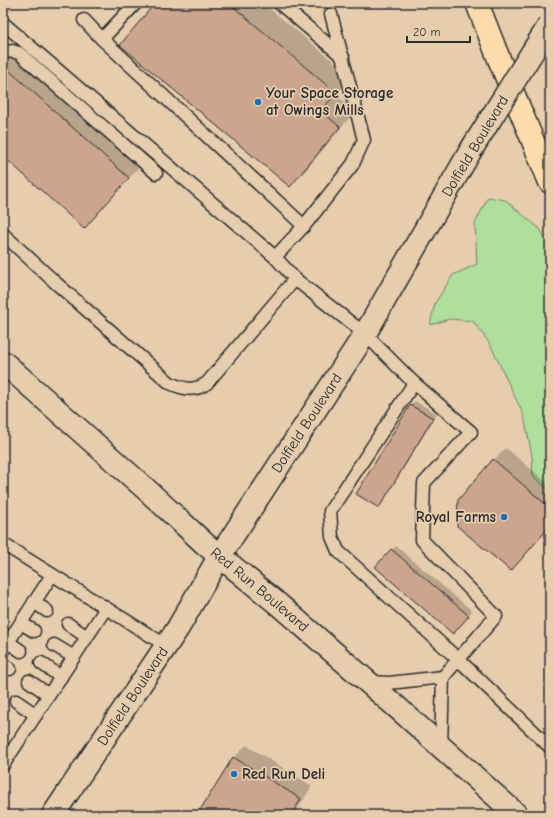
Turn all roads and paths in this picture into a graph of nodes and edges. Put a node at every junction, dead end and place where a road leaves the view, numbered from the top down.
1 (136, 3) edge
2 (279, 3) edge
3 (477, 3) edge
4 (331, 14) dead end
5 (84, 20) dead end
6 (3, 23) edge
7 (550, 24) edge
8 (102, 39) junction
9 (3, 53) edge
10 (343, 57) junction
11 (156, 173) dead end
12 (550, 182) edge
13 (304, 226) junction
14 (3, 234) edge
15 (275, 258) junction
16 (295, 279) junction
17 (366, 334) junction
18 (3, 362) edge
19 (414, 383) junction
20 (3, 544) edge
21 (220, 557) junction
22 (52, 575) junction
23 (34, 602) junction
24 (106, 608) junction
25 (48, 611) dead end
26 (21, 623) junction
27 (68, 624) dead end
28 (34, 631) dead end
29 (87, 636) junction
30 (54, 644) dead end
31 (6, 646) edge
32 (166, 646) junction
33 (21, 651) dead end
34 (74, 657) junction
35 (459, 660) junction
36 (41, 663) dead end
37 (61, 677) junction
38 (443, 677) junction
39 (29, 681) dead end
40 (368, 682) junction
41 (49, 695) junction
42 (16, 701) dead end
43 (36, 715) junction
44 (441, 747) junction
45 (550, 747) edge
46 (7, 750) edge
47 (3, 765) edge
48 (53, 815) edge
49 (517, 815) edge

1 - 8 lane
2 - 10 lane
3 - 12 highway
4 - 10 lane
5 - 8 lane
6 - 15 lane
7 - 17 main road, Dolfield Boulevard, bridge
8 - 13 lane
9 - 11 lane
10 - 13 lane
13 - 15 lane
14 - 16 lane
15 - 16 lane
16 - 17 lane
17 - 19 lane
17 - 21 main road, Dolfield Boulevard
18 - 21 main road, Red Run Boulevard
19 - 35 lane
19 - 35 lane
20 - 22 lane
21 - 32 main road, Dolfield Boulevard
21 - 40 main road, Red Run Boulevard
22 - 23 lane
22 - 24 lane
23 - 25 lane
23 - 26 lane
24 - 29 lane
24 - 32 lane
26 - 28 lane
26 - 31 lane
27 - 29 lane
29 - 34 lane
30 - 34 lane
31 - 33 lane
32 - 48 main road, Dolfield Boulevard
34 - 37 lane
35 - 38 lane
35 - 45 lane
36 - 37 lane
37 - 41 lane
38 - 40 lane
38 - 44 lane
39 - 41 lane
40 - 44 main road, Red Run Boulevard
41 - 43 lane
42 - 43 lane
43 - 46 lane
44 - 49 main road, Red Run Boulevard
46 - 47 lane

